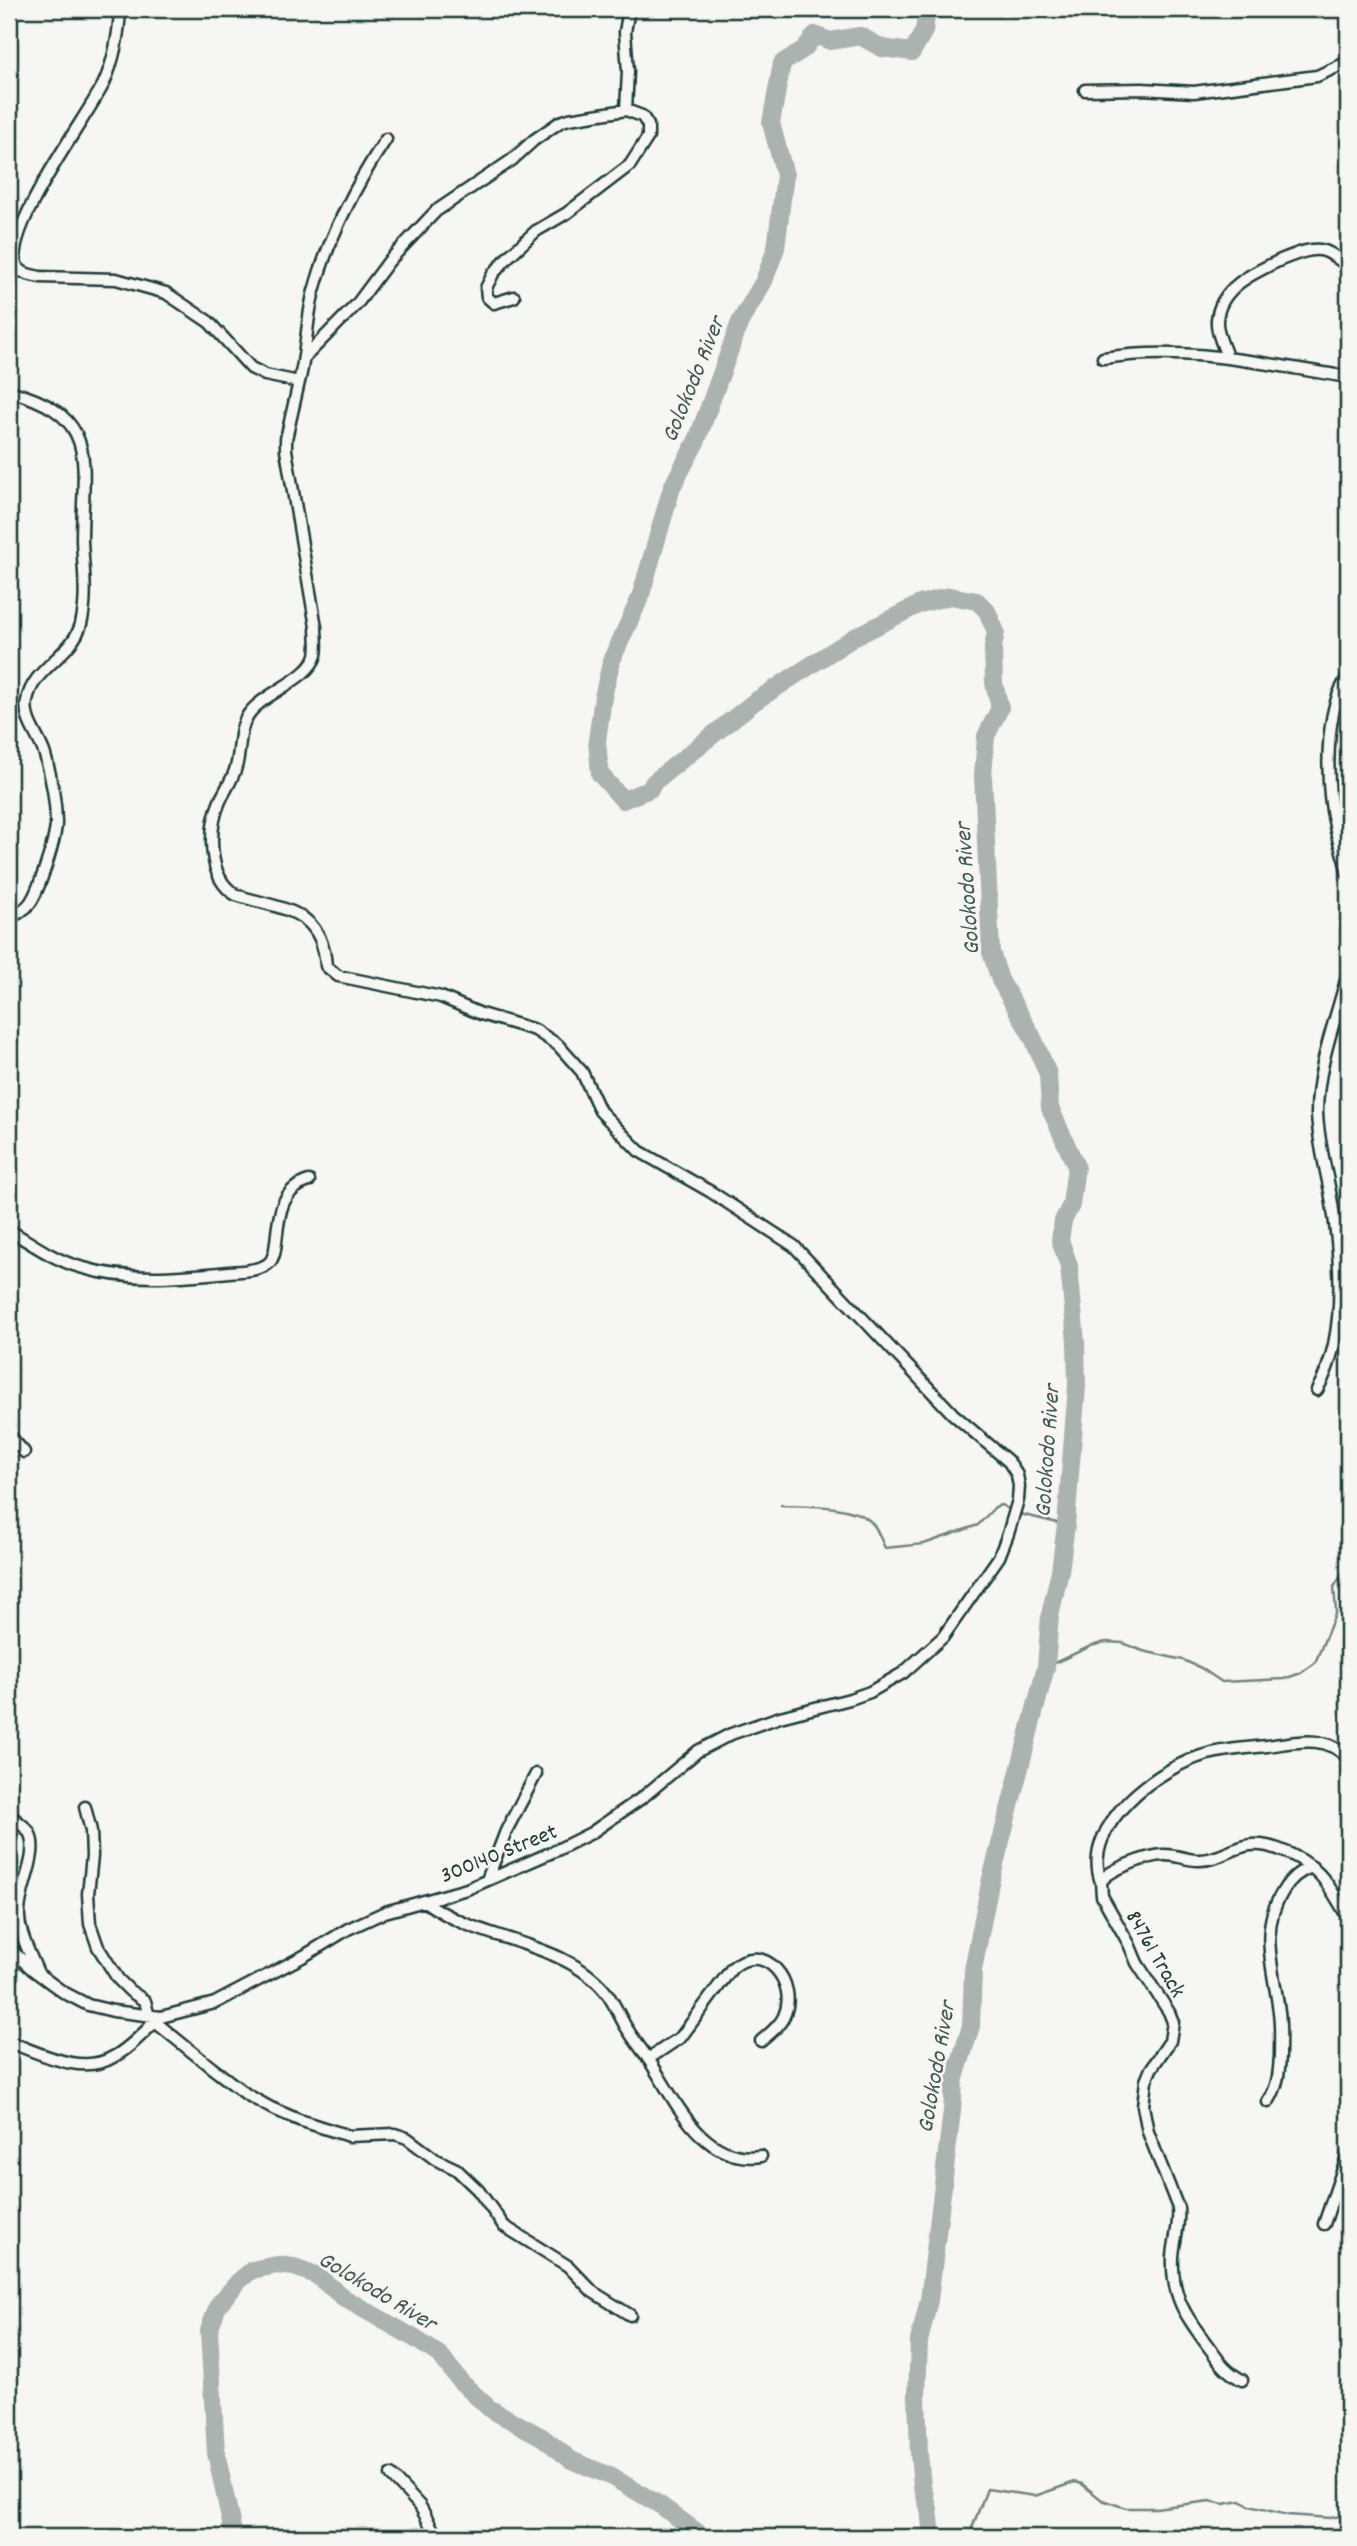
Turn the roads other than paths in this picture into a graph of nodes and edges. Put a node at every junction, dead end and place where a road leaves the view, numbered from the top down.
1 (120, 9) edge
2 (629, 9) edge
3 (1348, 62) edge
4 (1085, 90) dead end
5 (626, 110) junction
6 (386, 139) dead end
7 (1348, 266) edge
8 (514, 297) dead end
9 (1227, 356) junction
10 (305, 357) junction
11 (1102, 358) dead end
12 (1348, 377) edge
13 (299, 382) junction
14 (9, 391) edge
15 (1348, 677) edge
16 (1348, 874) edge
17 (9, 918) edge
18 (1348, 972) edge
19 (309, 1181) dead end
20 (9, 1230) edge
21 (1317, 1390) dead end
22 (9, 1435) edge
23 (24, 1452) dead end
24 (1348, 1758) edge
25 (537, 1773) dead end
26 (85, 1807) dead end
27 (9, 1814) edge
28 (1312, 1867) junction
29 (487, 1881) junction
30 (1101, 1882) junction
31 (424, 1901) junction
32 (1348, 1918) edge
33 (9, 1948) edge
34 (38, 1974) junction
35 (152, 2020) junction
36 (761, 2041) dead end
37 (9, 2042) edge
38 (648, 2059) junction
39 (1268, 2102) dead end
40 (1348, 2154) edge
41 (761, 2156) dead end
42 (1324, 2224) dead end
43 (630, 2315) dead end
44 (1242, 2380) dead end
45 (391, 2475) dead end
46 (437, 2537) edge

1 - 13 street
2 - 5 street
3 - 4 street
5 - 8 street
5 - 10 street
6 - 10 street
7 - 9 street
9 - 11 street
9 - 12 street
10 - 13 street
13 - 29 street, 300140 Street
14 - 17 street
15 - 16 street
18 - 21 street
19 - 20 street
22 - 23 street
24 - 30 street
25 - 29 street
26 - 35 street
27 - 34 street
28 - 30 street
28 - 32 street
28 - 39 street
29 - 31 street, 300140 Street
30 - 44 street, 84761 Track
31 - 35 street, 300140 Street
31 - 38 street
33 - 34 street, 300140 Street
34 - 35 street, 300140 Street
35 - 37 street
35 - 43 street
36 - 38 street
38 - 41 street
40 - 42 street
45 - 46 street

